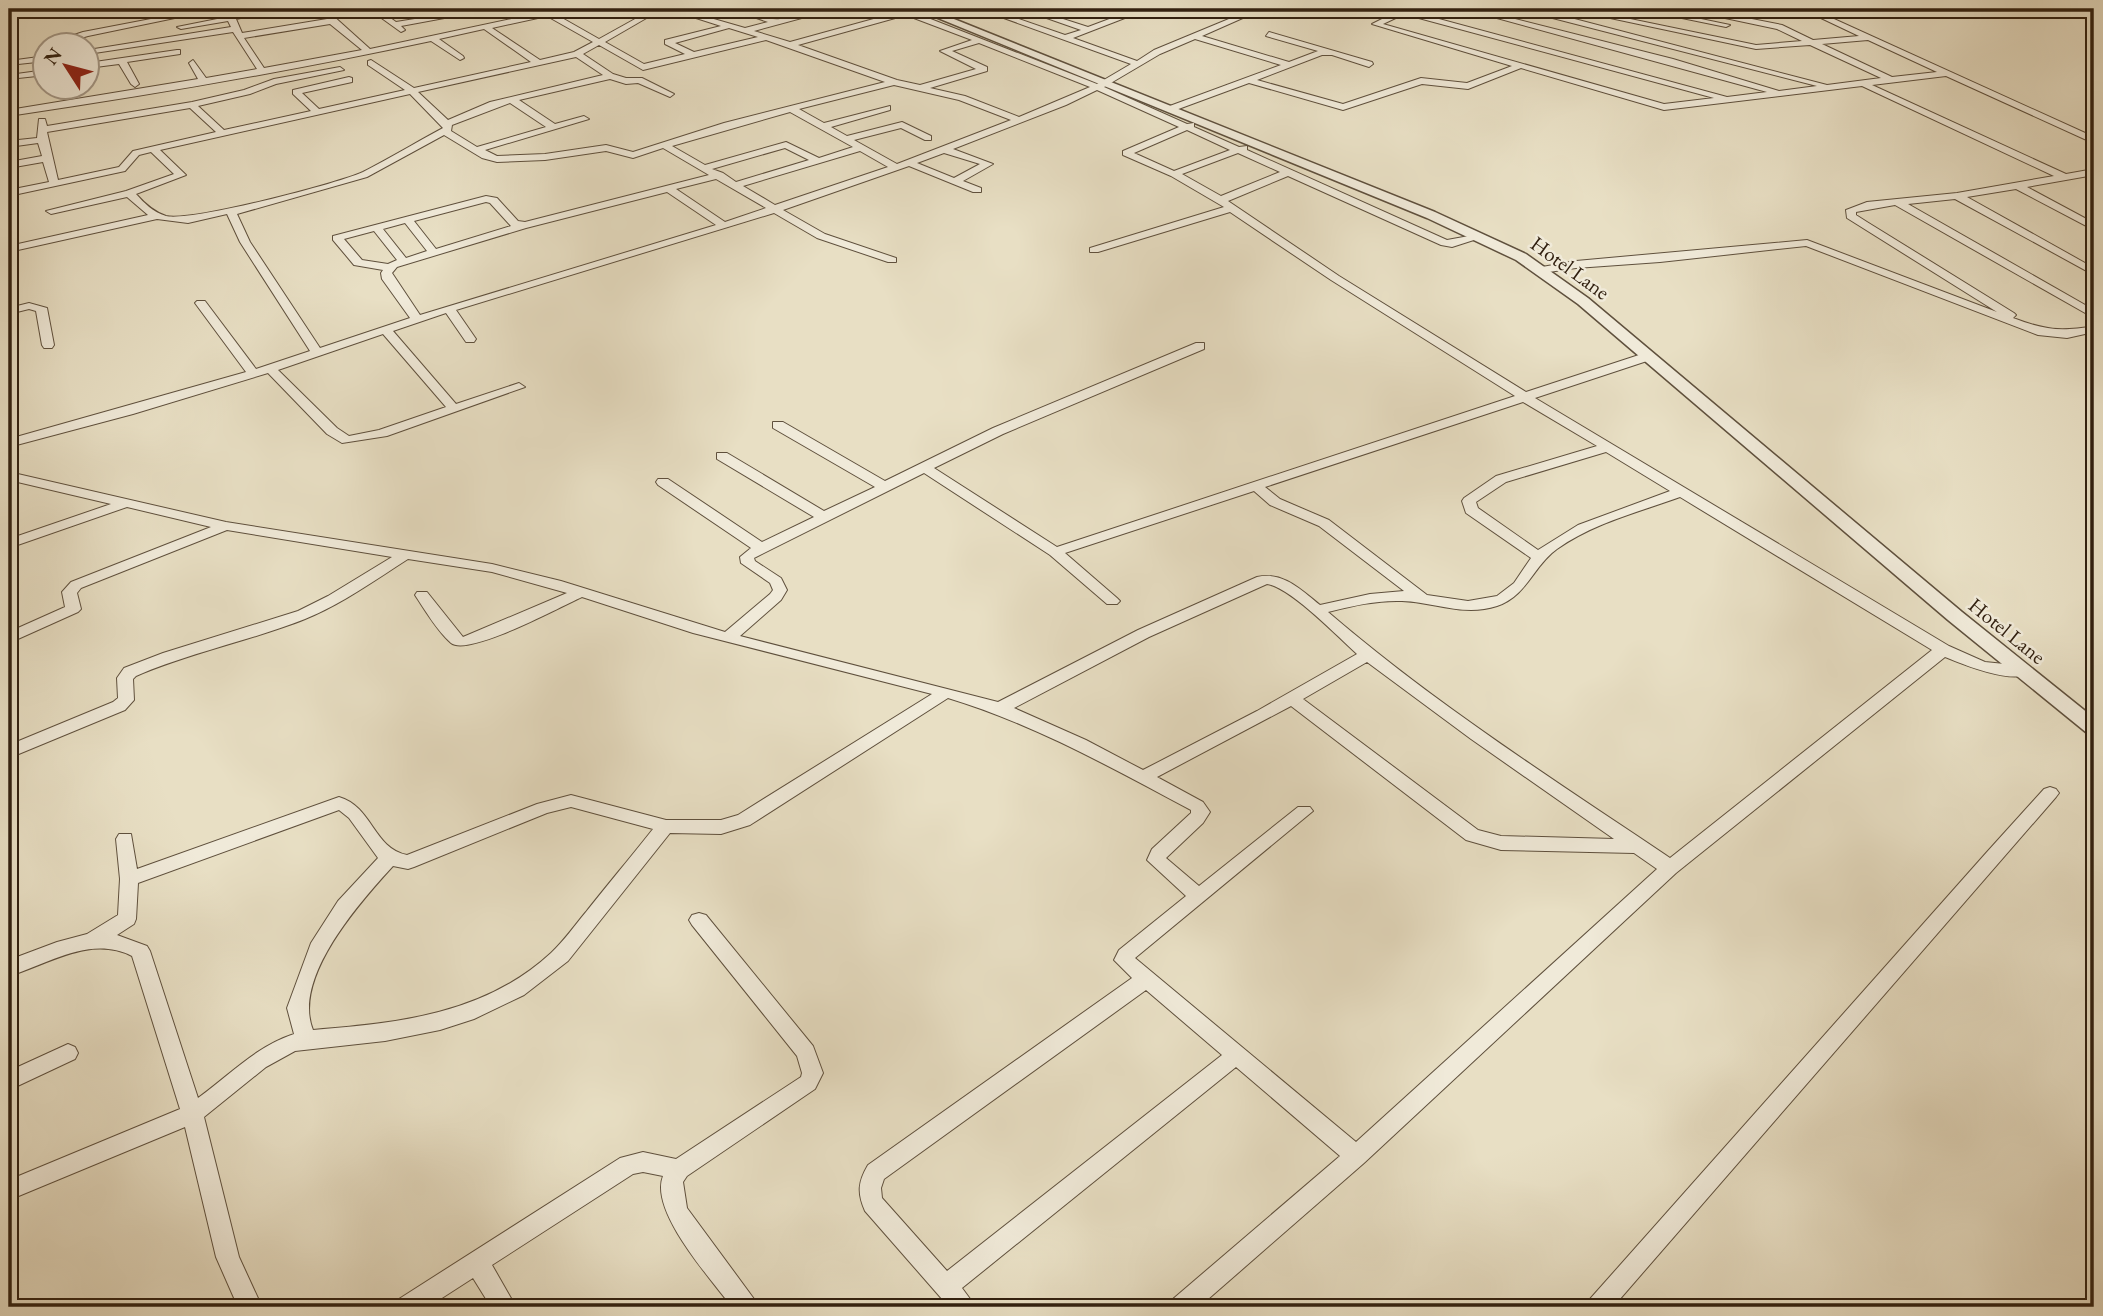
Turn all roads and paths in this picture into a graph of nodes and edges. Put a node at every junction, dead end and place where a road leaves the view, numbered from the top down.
1 (214, 9) edge
2 (278, 9) edge
3 (341, 9) edge
4 (373, 9) edge
5 (442, 9) edge
6 (489, 9) edge
7 (568, 9) edge
8 (658, 9) edge
9 (672, 9) edge
10 (735, 9) edge
11 (826, 9) edge
12 (982, 9) edge
13 (1025, 9) edge
14 (1091, 9) edge
15 (1144, 9) edge
16 (1259, 9) edge
17 (1392, 9) edge
18 (1468, 9) edge
19 (1554, 9) edge
20 (1572, 9) edge
21 (1642, 9) edge
22 (1806, 9) edge
23 (909, 10) edge
24 (1659, 10) edge
25 (1718, 11) edge
26 (1403, 12) junction
27 (548, 13) junction
28 (1544, 13) junction
29 (453, 16) junction
30 (231, 18) junction
31 (1119, 18) junction
32 (1702, 20) junction
33 (332, 21) junction
34 (775, 22) junction
35 (1522, 23) junction
36 (1638, 23) junction
37 (485, 26) junction
38 (732, 26) junction
39 (1087, 29) junction
40 (168, 30) dead end
41 (747, 30) junction
42 (96, 32) edge
43 (237, 32) junction
44 (1620, 33) junction
45 (1269, 34) dead end
46 (1492, 35) junction
47 (432, 37) junction
48 (767, 37) junction
49 (1197, 37) junction
50 (1868, 37) junction
51 (1065, 38) junction
52 (987, 39) junction
53 (602, 42) junction
54 (1809, 42) junction
55 (150, 43) junction
56 (1518, 43) junction
57 (789, 45) junction
58 (1507, 47) dead end
59 (102, 50) edge
60 (368, 51) junction
61 (1496, 51) dead end
62 (177, 52) dead end
63 (1329, 52) junction
64 (577, 54) junction
65 (693, 55) junction
66 (1485, 55) junction
67 (154, 56) junction
68 (460, 58) dead end
69 (334, 59) junction
70 (32, 60) edge
71 (122, 61) junction
72 (9, 62) edge
73 (193, 63) dead end
74 (370, 63) dead end
75 (1136, 63) junction
76 (102, 64) edge
77 (540, 64) junction
78 (1369, 64) dead end
79 (1289, 65) junction
80 (1520, 66) junction
81 (340, 70) junction
82 (262, 71) junction
83 (1948, 73) junction
84 (32, 74) edge
85 (610, 76) junction
86 (9, 77) edge
87 (1249, 80) junction
88 (1893, 81) junction
89 (204, 82) junction
90 (894, 82) junction
91 (135, 84) dead end
92 (1864, 84) junction
93 (1103, 85) junction
94 (921, 87) junction
95 (1831, 88) junction
96 (361, 89) junction
97 (411, 90) junction
98 (670, 94) dead end
99 (1783, 95) junction
100 (512, 100) junction
101 (1732, 101) junction
102 (192, 105) junction
103 (43, 108) junction
104 (887, 108) dead end
105 (792, 109) junction
106 (1170, 109) junction
107 (316, 111) junction
108 (9, 113) edge
109 (584, 119) dead end
110 (1019, 120) junction
111 (1193, 124) junction
112 (825, 126) junction
113 (446, 128) junction
114 (554, 128) junction
115 (221, 132) junction
116 (42, 135) junction
117 (928, 138) dead end
118 (847, 139) junction
119 (2094, 140) edge
120 (9, 144) edge
121 (666, 146) junction
122 (861, 148) junction
123 (1246, 148) junction
124 (153, 149) junction
125 (480, 150) junction
126 (946, 150) junction
127 (47, 158) junction
128 (818, 161) junction
129 (909, 163) junction
130 (9, 165) edge
131 (708, 167) junction
132 (896, 168) junction
133 (1290, 172) junction
134 (2094, 172) edge
135 (1174, 174) junction
136 (720, 175) junction
137 (2068, 177) junction
138 (954, 181) junction
139 (54, 183) junction
140 (737, 186) junction
141 (2018, 186) junction
142 (2094, 187) edge
143 (667, 188) junction
144 (977, 190) dead end
145 (9, 193) edge
146 (129, 193) junction
147 (1957, 196) junction
148 (1897, 202) junction
149 (1225, 204) junction
150 (777, 209) junction
151 (232, 210) junction
152 (51, 211) dead end
153 (155, 218) junction
154 (407, 219) junction
155 (522, 226) junction
156 (724, 226) junction
157 (376, 227) junction
158 (2094, 227) edge
159 (1468, 239) junction
160 (9, 249) edge
161 (1094, 250) dead end
162 (432, 252) junction
163 (402, 260) junction
164 (892, 260) dead end
165 (389, 268) junction
166 (1542, 270) junction
167 (2094, 272) edge
168 (201, 303) dead end
169 (449, 309) junction
170 (9, 311) edge
171 (2094, 315) edge
172 (418, 320) junction
173 (2029, 329) junction
174 (2094, 329) edge
175 (386, 330) junction
176 (470, 339) dead end
177 (47, 345) dead end
178 (1200, 346) dead end
179 (317, 353) junction
180 (1640, 358) junction
181 (270, 369) junction
182 (253, 374) junction
183 (519, 387) dead end
184 (1524, 396) junction
185 (454, 409) junction
186 (778, 425) dead end
187 (9, 440) edge
188 (1608, 447) junction
189 (722, 456) dead end
190 (925, 468) junction
191 (9, 476) edge
192 (663, 482) dead end
193 (1256, 486) junction
194 (885, 487) junction
195 (1681, 492) junction
196 (127, 503) junction
197 (824, 517) junction
198 (226, 526) junction
199 (9, 544) edge
200 (761, 548) junction
201 (1055, 552) junction
202 (405, 555) junction
203 (1538, 557) junction
204 (581, 592) junction
205 (422, 595) dead end
206 (1423, 598) junction
207 (1112, 601) dead end
208 (1315, 611) junction
209 (729, 637) junction
210 (9, 638) edge
211 (1943, 650) junction
212 (1368, 655) junction
213 (2010, 671) junction
214 (946, 692) junction
215 (1292, 699) junction
216 (1000, 708) junction
217 (2094, 728) edge
218 (9, 752) edge
219 (1144, 777) junction
220 (2050, 793) dead end
221 (1304, 811) dead end
222 (666, 826) junction
223 (125, 839) dead end
224 (1638, 846) junction
225 (389, 858) junction
226 (1670, 868) junction
227 (129, 879) junction
228 (1199, 896) junction
229 (699, 920) dead end
230 (90, 941) junction
231 (9, 968) edge
232 (1146, 979) junction
233 (306, 1039) junction
234 (68, 1053) dead end
235 (1237, 1055) junction
236 (9, 1081) edge
237 (192, 1114) junction
238 (1356, 1156) junction
239 (679, 1169) junction
240 (9, 1190) edge
241 (477, 1262) junction
242 (946, 1287) junction
243 (250, 1307) edge
244 (407, 1307) edge
245 (504, 1307) edge
246 (746, 1307) edge
247 (964, 1307) edge
248 (1181, 1307) edge
249 (1598, 1307) edge

1 - 42 street
2 - 30 street
3 - 33 street
4 - 29 street
5 - 29 street
6 - 29 street
7 - 27 street
8 - 53 street
9 - 38 street
10 - 34 street
11 - 34 street
12 - 51 street
13 - 39 street
14 - 31 street
15 - 31 street
16 - 49 street
17 - 26 street
18 - 35 street
19 - 28 street
20 - 36 street
21 - 24 street
22 - 50 street
23 - 52 street, Hotel Lane
23 - 57 street
24 - 32 street
24 - 36 street
25 - 32 street
25 - 54 street
26 - 46 street
26 - 66 street
27 - 37 street
27 - 53 street
28 - 35 street
28 - 44 street
30 - 40 street
30 - 43 street
31 - 39 street
32 - 54 street
33 - 43 street
33 - 60 street
34 - 41 street
35 - 46 street
35 - 99 street
36 - 44 street
36 - 54 street
37 - 47 street
37 - 77 street
38 - 41 street
38 - 65 street
39 - 51 street
41 - 48 street
43 - 55 street
43 - 82 street
44 - 95 street
45 - 63 street
46 - 56 street
47 - 60 street
47 - 68 street
48 - 57 street
48 - 65 street
49 - 75 street
49 - 79 street
50 - 54 street
50 - 83 street
51 - 75 street
52 - 93 street, Hotel Lane
52 - 94 street
53 - 64 street
53 - 65 street
54 - 88 street
55 - 59 street
55 - 67 street
56 - 58 street
56 - 101 street
57 - 90 street
60 - 69 street
61 - 66 street
62 - 67 street
63 - 78 street
63 - 79 street
64 - 77 street
64 - 85 street
66 - 80 street
67 - 71 street
69 - 81 street
69 - 82 street
70 - 72 street
71 - 76 street
71 - 91 street
73 - 89 street
74 - 97 street
75 - 93 street
77 - 97 street
79 - 87 street
80 - 87 street
80 - 101 street
81 - 96 street
81 - 102 street
82 - 89 street
83 - 88 street
83 - 119 street
84 - 86 street
85 - 98 street
85 - 100 street
87 - 106 street
88 - 92 street
89 - 103 street
90 - 94 street
90 - 105 street
92 - 95 street
92 - 137 street
93 - 106 street, Hotel Lane
93 - 110 street
93 - 111 street
94 - 110 street
95 - 99 street
96 - 97 street
96 - 107 street
96 - 107 street
97 - 113 street
99 - 101 street
100 - 113 street
100 - 114 street
102 - 115 street
102 - 116 street
103 - 108 street
103 - 116 street
104 - 112 street
105 - 112 street
105 - 121 street
106 - 111 street, Hotel Lane
107 - 115 street
109 - 114 street
110 - 126 street
111 - 123 street, Hotel Lane
111 - 135 street
112 - 118 street
113 - 125 street
113 - 151 street
114 - 125 street
115 - 124 street
116 - 120 street
116 - 127 street
117 - 118 street
118 - 122 street
121 - 125 street
121 - 131 street
122 - 128 street
122 - 132 street
123 - 133 street
123 - 135 street
123 - 159 street, Hotel Lane
124 - 139 street
124 - 146 street
126 - 129 street
126 - 138 street
127 - 130 street
127 - 139 street
128 - 131 street
128 - 140 street
129 - 132 street
129 - 138 street
131 - 136 street
132 - 150 street
133 - 149 street
133 - 159 street
134 - 137 street
135 - 149 street
136 - 140 street
136 - 143 street
137 - 141 street
137 - 142 street
138 - 144 street
139 - 145 street
140 - 150 street
141 - 147 street
141 - 158 street
143 - 155 street
143 - 156 street
146 - 152 street
146 - 153 street
147 - 148 street
147 - 167 street
148 - 171 street
148 - 173 street
149 - 161 street
149 - 184 street
150 - 156 street
150 - 164 street
151 - 153 street
151 - 179 street
153 - 160 street
154 - 155 street
154 - 157 street
154 - 162 street
155 - 162 street
156 - 169 street
157 - 163 street
157 - 165 street
159 - 166 street, Hotel Lane
162 - 163 street
163 - 165 street
165 - 172 street
166 - 173 street
166 - 180 street, Hotel Lane
168 - 182 street
169 - 172 street
169 - 176 street
170 - 177 street
172 - 175 street
173 - 174 street
175 - 179 street
175 - 185 street
178 - 190 street
179 - 181 street
180 - 184 street
180 - 213 street, Hotel Lane
181 - 182 street
181 - 185 street
182 - 187 street
183 - 185 street
184 - 188 street
184 - 193 street
186 - 194 street
188 - 195 street
188 - 203 street
189 - 197 street
190 - 194 street
190 - 201 street
191 - 196 street
192 - 200 street
193 - 201 street
193 - 206 street
194 - 197 street
195 - 203 street
195 - 211 street
196 - 198 street
196 - 199 street
197 - 200 street
198 - 202 street
198 - 210 street
200 - 209 street
201 - 207 street
202 - 204 street
202 - 218 street
203 - 206 street
204 - 205 street
204 - 209 street
206 - 208 street
208 - 212 street
208 - 216 street
209 - 214 street
211 - 213 street
211 - 226 street
212 - 215 street
212 - 224 street
213 - 217 street, Hotel Lane
214 - 216 street
214 - 222 street
215 - 219 street
215 - 224 street
216 - 219 street
219 - 228 street
220 - 249 street
221 - 228 street
222 - 225 street
222 - 233 street
223 - 227 street
224 - 226 street
225 - 227 street
225 - 233 street
226 - 238 street
227 - 230 street
228 - 232 street
229 - 239 street
230 - 231 street
230 - 237 street
232 - 235 street
232 - 242 street
233 - 237 street
234 - 236 street
235 - 238 street
235 - 242 street
237 - 240 street
237 - 243 street
238 - 248 street
239 - 241 street
239 - 246 street
241 - 244 street
241 - 245 street
242 - 247 street

